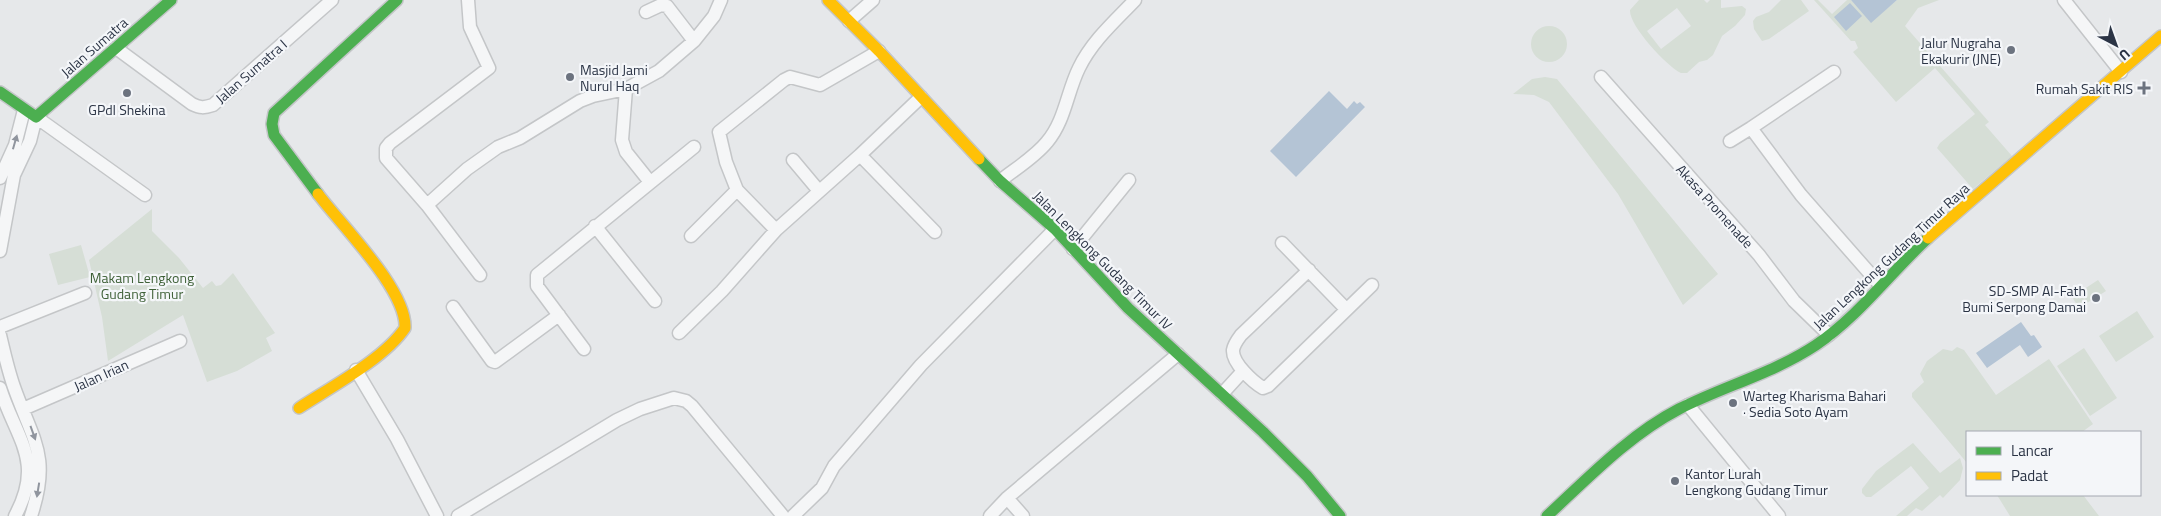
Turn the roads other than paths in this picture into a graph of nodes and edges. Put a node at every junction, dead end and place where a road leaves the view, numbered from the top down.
1 (171, 0) edge
2 (332, 0) edge
3 (397, 0) edge
4 (468, 0) edge
5 (721, 0) edge
6 (828, 0) edge
7 (873, 0) edge
8 (1135, 0) edge
9 (2064, 0) edge
10 (646, 12) dead end
11 (849, 21) junction
12 (2161, 36) edge
13 (694, 41) junction
14 (116, 48) junction
15 (879, 51) junction
16 (1834, 72) dead end
17 (2121, 72) junction
18 (1601, 76) dead end
19 (626, 89) junction
20 (0, 92) edge
21 (921, 97) junction
22 (24, 110) junction
23 (36, 117) junction
24 (1751, 128) junction
25 (1730, 141) dead end
26 (694, 148) dead end
27 (860, 155) junction
28 (793, 160) dead end
29 (0, 178) edge
30 (1129, 180) dead end
31 (1000, 181) junction
32 (650, 182) junction
33 (737, 190) junction
34 (819, 191) junction
35 (145, 195) dead end
36 (427, 205) junction
37 (595, 226) junction
38 (1054, 229) junction
39 (776, 230) junction
40 (935, 232) dead end
41 (691, 236) dead end
42 (1282, 243) dead end
43 (1073, 249) junction
44 (0, 251) edge
45 (1309, 270) junction
46 (480, 275) dead end
47 (1372, 285) dead end
48 (1880, 286) junction
49 (85, 293) dead end
50 (655, 301) dead end
51 (453, 307) dead end
52 (1346, 309) junction
53 (559, 316) junction
54 (0, 327) edge
55 (679, 333) dead end
56 (0, 335) edge
57 (1829, 335) junction
58 (180, 341) dead end
59 (584, 348) dead end
60 (1178, 354) junction
61 (356, 370) junction
62 (1243, 371) junction
63 (0, 388) edge
64 (1222, 394) junction
65 (1688, 405) junction
66 (299, 408) dead end
67 (23, 409) junction
68 (5, 420) edge
69 (34, 464) junction
70 (1007, 498) junction
71 (15, 516) edge
72 (31, 516) edge
73 (438, 516) edge
74 (458, 516) edge
75 (783, 516) edge
76 (793, 516) edge
77 (990, 516) edge
78 (1023, 516) edge
79 (1340, 516) edge
80 (1547, 516) edge
81 (1779, 516) edge

1 - 14 street, Jalan Sumatra
2 - 14 street, Jalan Sumatra I
3 - 61 street
4 - 36 street
5 - 13 street
6 - 11 street, Jalan Lengkong Gudang Timur IV
7 - 11 street
8 - 31 street
9 - 17 street
10 - 13 street
11 - 15 street, Jalan Lengkong Gudang Timur IV
12 - 17 street, Jalan Lengkong Gudang Timur Raya
13 - 19 street
14 - 23 street, Jalan Sumatra
15 - 21 street, Jalan Lengkong Gudang Timur IV
15 - 33 street
16 - 24 street
17 - 48 street, Jalan Lengkong Gudang Timur Raya
18 - 57 street, Akasa Promenade
19 - 32 street
19 - 36 street
20 - 22 street
21 - 27 street
21 - 31 street, Jalan Lengkong Gudang Timur IV
22 - 23 street
29 -> 22 street
23 - 35 street
23 - 44 street
24 - 25 street
24 - 48 street
26 - 32 street
27 - 34 street
27 - 40 street
28 - 34 street
30 - 43 street
31 - 38 street, Jalan Lengkong Gudang Timur IV
32 - 37 street
33 - 39 street
33 - 41 street
34 - 39 street
36 - 46 street
37 - 50 street
37 - 53 street
38 - 43 street, Jalan Lengkong Gudang Timur IV
38 - 76 street
39 - 55 street
42 - 45 street
43 - 60 street, Jalan Lengkong Gudang Timur IV
45 - 52 street
45 - 62 street
47 - 52 street
48 - 57 street, Jalan Lengkong Gudang Timur Raya
49 - 54 street
51 - 53 street
52 - 62 street
53 - 59 street
56 - 67 street
57 - 65 street, Jalan Lengkong Gudang Timur Raya
58 - 67 street, Jalan Irian
60 - 64 street, Jalan Lengkong Gudang Timur IV
60 - 70 street
61 - 66 street
61 - 73 street
62 - 64 street
63 - 68 street
64 - 79 street, Jalan Lengkong Gudang Timur IV
65 - 80 street, Jalan Lengkong Gudang Timur Raya
65 - 81 street
67 -> 69 street
68 - 69 street
69 - 71 street
69 -> 72 street
70 - 77 street
70 - 78 street
74 - 75 street

